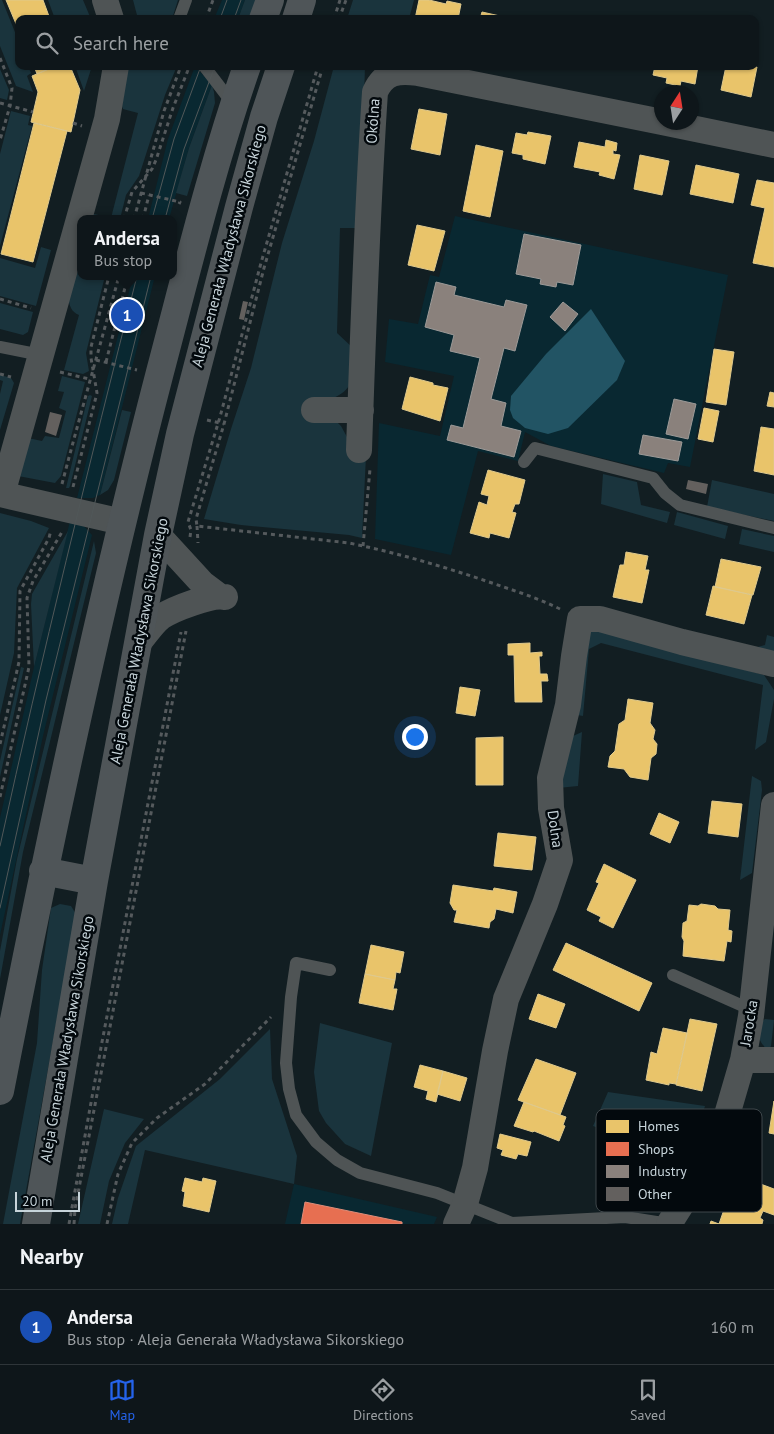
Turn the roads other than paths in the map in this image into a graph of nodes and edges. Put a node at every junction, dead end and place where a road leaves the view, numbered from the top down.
1 (104, 0) edge
2 (186, 0) edge
3 (270, 0) edge
4 (302, 0) edge
5 (110, 15) edge
6 (180, 15) edge
7 (264, 15) edge
8 (297, 15) edge
9 (115, 70) edge
10 (207, 70) edge
11 (245, 70) edge
12 (280, 70) edge
13 (233, 104) junction
14 (654, 120) edge
15 (699, 130) edge
16 (774, 146) edge
17 (80, 215) edge
18 (77, 226) edge
19 (0, 347) edge
20 (41, 355) junction
21 (314, 410) dead end
22 (361, 410) junction
23 (365, 456) road end
24 (524, 462) dead end
25 (1, 494) edge
26 (122, 522) junction
27 (774, 528) edge
28 (158, 535) junction
29 (140, 641) junction
30 (774, 664) edge
31 (774, 805) edge
32 (43, 871) junction
33 (94, 881) junction
34 (330, 970) dead end
35 (673, 975) dead end
36 (752, 1010) junction
37 (743, 1060) junction
38 (774, 1060) edge
39 (0, 1087) edge
40 (729, 1109) edge
41 (677, 1212) edge
42 (461, 1214) edge
43 (581, 1222) edge
44 (36, 1224) edge
45 (669, 1224) edge

1 - 5 street
2 - 6 lane
3 - 7 main road
4 - 8 main road
9 - 17 street
10 - 13 lane
11 - 13 main road
12 - 28 main road, Aleja Generała Władysława Sikorskiego
13 - 26 main road
14 - 22 street, Okólna
15 - 16 street, Okólna
18 - 20 street
19 - 20 lane
20 - 25 street
21 - 22 street
22 - 23 street, Okólna
24 - 27 lane
25 - 26 street
26 - 32 main road
28 - 29 main road, Aleja Generała Władysława Sikorskiego
28 - 29 street
29 - 33 main road, Aleja Generała Władysława Sikorskiego
30 - 42 street, Dolna
31 - 36 street, Jarocka
32 - 33 main road
32 - 39 main road
33 - 44 main road, Aleja Generała Władysława Sikorskiego
34 - 42 lane
35 - 36 lane
36 - 37 street, Jarocka
37 - 38 street
37 - 40 street, Jarocka
41 - 45 street, Jarocka
42 - 43 lane
43 - 45 lane

